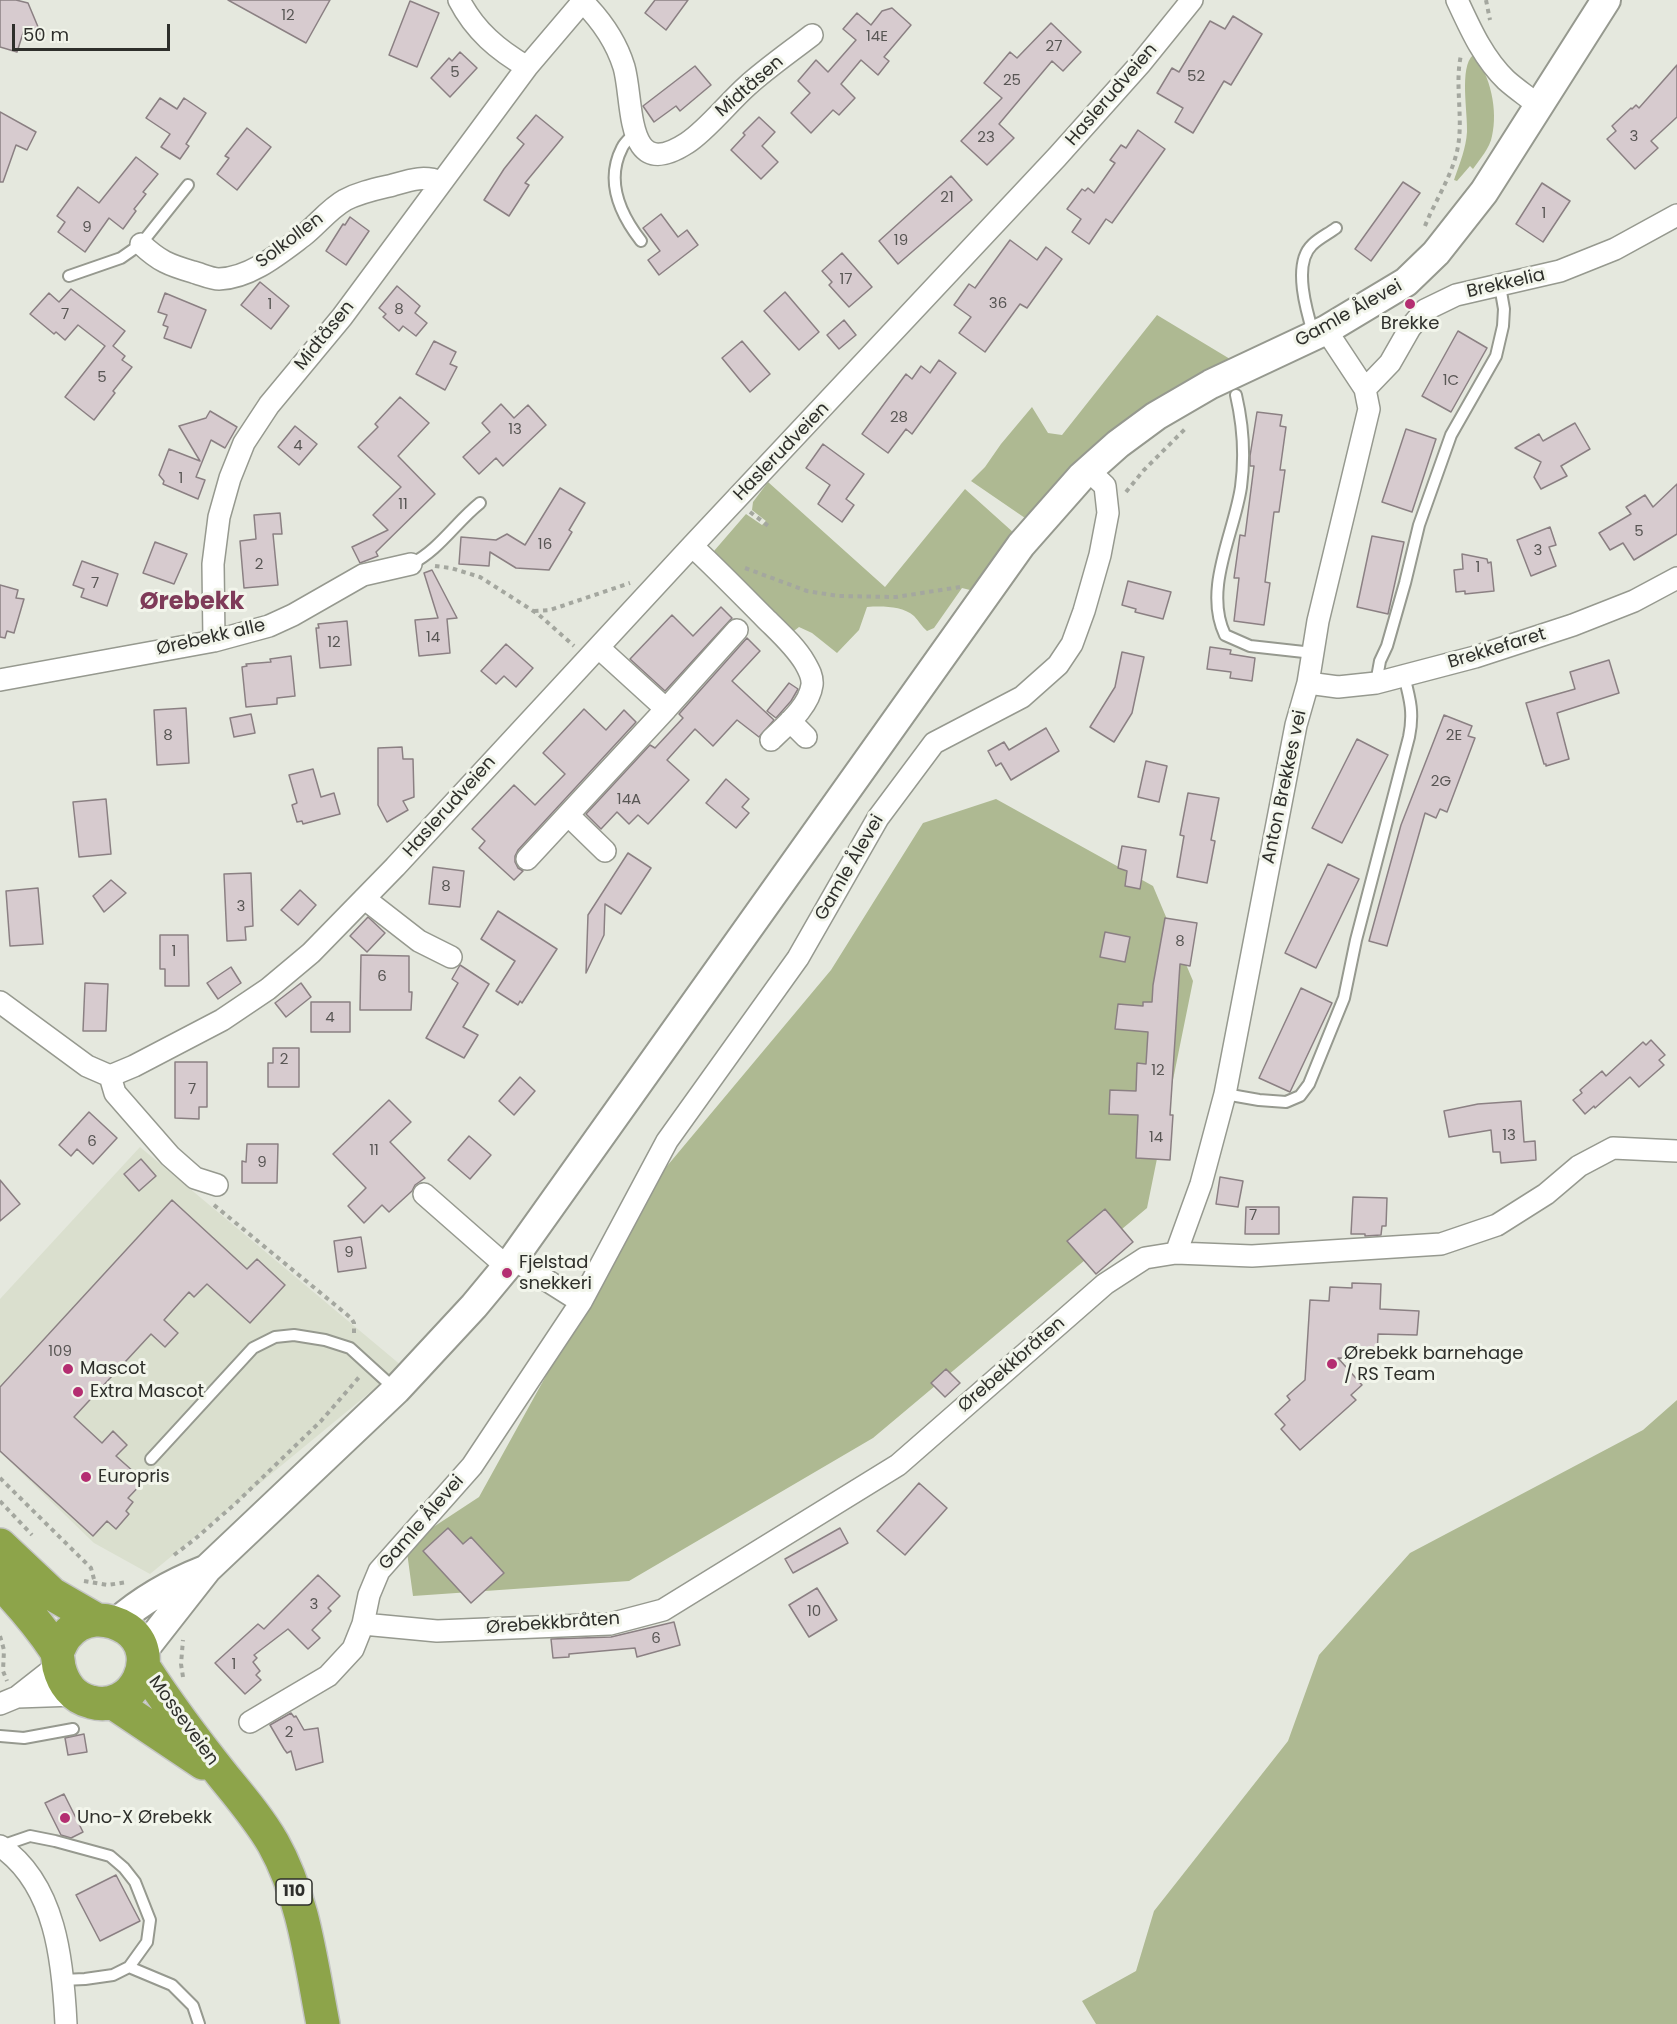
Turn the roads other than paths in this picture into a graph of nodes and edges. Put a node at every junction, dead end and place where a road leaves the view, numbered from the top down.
1 (459, 0) edge
2 (1192, 0) edge
3 (1457, 0) edge
4 (1606, 0) edge
5 (583, 1) edge
6 (812, 35) dead end
7 (527, 67) junction
8 (1539, 106) junction
9 (634, 134) junction
10 (441, 182) junction
11 (188, 185) dead end
12 (1677, 215) edge
13 (1336, 228) dead end
14 (641, 241) dead end
15 (141, 244) junction
16 (69, 276) dead end
17 (1500, 286) junction
18 (1320, 333) junction
19 (1365, 389) junction
20 (1236, 395) dead end
21 (1088, 470) junction
22 (480, 503) dead end
23 (692, 546) junction
24 (411, 564) joint
25 (1677, 578) edge
26 (737, 630) dead end
27 (214, 641) junction
28 (594, 653) junction
29 (1313, 653) junction
30 (1404, 676) junction
31 (0, 680) edge
32 (1308, 683) junction
33 (1376, 683) junction
34 (666, 709) junction
35 (790, 721) junction
36 (806, 737) dead end
37 (771, 740) dead end
38 (568, 815) junction
39 (605, 850) dead end
40 (527, 859) dead end
41 (365, 899) junction
42 (451, 957) dead end
43 (0, 1002) edge
44 (111, 1076) junction
45 (1225, 1094) junction
46 (1677, 1151) edge
47 (218, 1185) dead end
48 (424, 1194) dead end
49 (1176, 1252) junction
50 (510, 1263) junction
51 (581, 1302) junction
52 (396, 1390) junction
53 (151, 1459) dead end
54 (0, 1545) edge
55 (207, 1569) junction
56 (0, 1582) edge
57 (107, 1621) junction
58 (363, 1624) junction
59 (58, 1658) junction
60 (143, 1659) junction
61 (75, 1695) junction
62 (9, 1701) edge
63 (112, 1702) junction
64 (250, 1722) dead end
65 (73, 1729) dead end
66 (0, 1736) edge
67 (224, 1777) junction
68 (0, 1846) edge
69 (129, 1967) junction
70 (62, 1980) junction
71 (66, 2024) edge
72 (199, 2024) edge
73 (323, 2024) edge

1 - 7 street
2 - 23 street, Haslerudveien
3 - 8 street
4 - 8 main road, Gamle Ålevei
5 - 7 street, Midtåsen
5 - 9 street, Midtåsen
6 - 9 street, Midtåsen
7 - 10 street, Midtåsen
8 - 18 main road, Gamle Ålevei
9 - 14 lane
10 - 15 street, Solkollen
10 - 27 street, Midtåsen
11 - 15 lane
12 - 17 street, Brekkelia
13 - 18 lane
15 - 16 lane
17 - 19 street, Brekkelia
17 - 33 lane
18 - 19 street
18 - 21 main road, Gamle Ålevei
19 - 29 street, Anton Brekkes vei
20 - 29 lane
21 - 50 main road, Gamle Ålevei
21 - 51 street, Gamle Ålevei
22 - 24 lane
23 - 28 street, Haslerudveien
23 - 35 street
24 - 27 street, Ørebekk alle
25 - 30 street, Brekkefaret
26 - 34 street
27 - 31 street, Ørebekk alle
28 - 34 street
28 - 41 street, Haslerudveien
29 - 32 street, Anton Brekkes vei
30 - 33 street, Brekkefaret
30 - 45 lane
32 - 33 street, Brekkefaret
32 - 45 street, Anton Brekkes vei
34 - 38 street
35 - 36 street
35 - 37 street
38 - 39 street
38 - 40 street
41 - 42 street
41 - 44 street, Haslerudveien
43 - 44 street
44 - 47 street
45 - 49 street, Anton Brekkes vei
46 - 49 street, Ørebekkbråten
48 - 50 street
49 - 58 street, Ørebekkbråten
50 - 51 street
50 - 52 main road, Gamle Ålevei
51 - 58 street, Gamle Ålevei
52 - 53 lane
52 - 55 main road, Gamle Ålevei
54 - 57 highway, 110
55 - 57 main road, Gamle Ålevei
55 - 60 main road, Gamle Ålevei
56 - 59 highway
57 - 59 highway
57 - 60 highway, 110
58 - 64 street, Gamle Ålevei
59 - 61 highway
59 - 62 street
60 - 63 highway
60 - 67 highway, Mosseveien / 110
61 - 62 street
61 - 63 highway, 110
63 - 67 highway, Mosseveien / 110
65 - 66 lane
67 - 73 highway, Mosseveien / 110
68 - 69 lane
68 - 70 street
69 - 70 lane
69 - 72 lane
70 - 71 street

